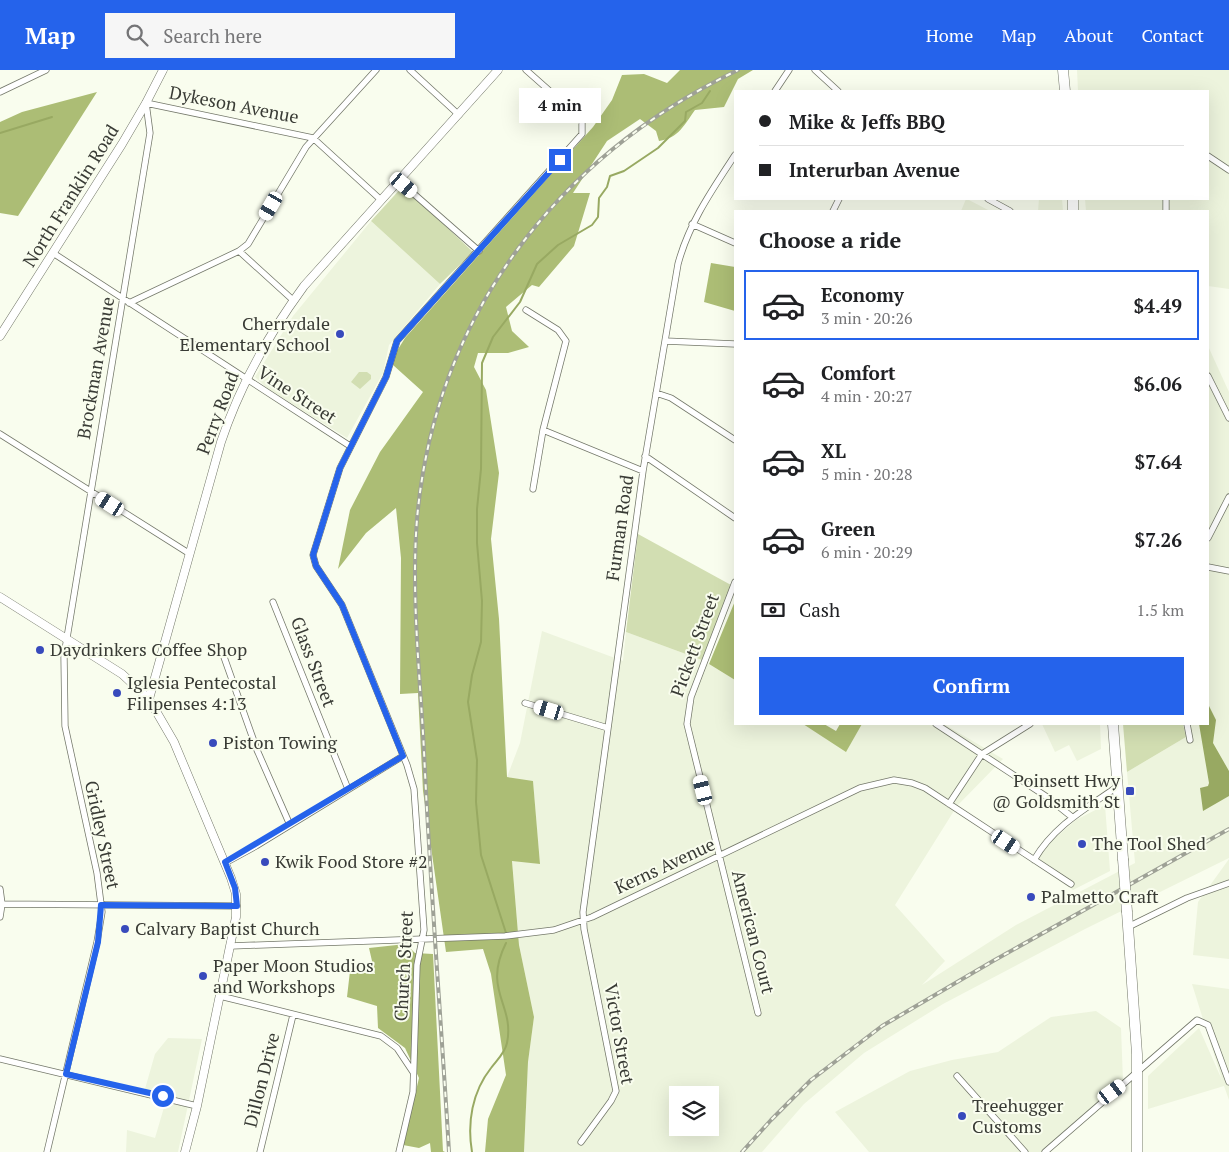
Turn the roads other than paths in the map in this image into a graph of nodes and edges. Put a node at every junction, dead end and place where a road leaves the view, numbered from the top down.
1 (46, 70) edge
2 (163, 70) edge
3 (376, 70) edge
4 (410, 70) edge
5 (498, 70) edge
6 (526, 70) edge
7 (789, 70) edge
8 (815, 70) edge
9 (1063, 70) edge
10 (776, 90) edge
11 (837, 90) edge
12 (1065, 90) edge
13 (0, 92) edge
14 (146, 103) junction
15 (458, 115) junction
16 (313, 138) junction
17 (734, 156) edge
18 (1209, 157) edge
19 (1229, 170) edge
20 (398, 180) junction
21 (381, 200) junction
22 (990, 200) edge
23 (1008, 210) edge
24 (692, 224) junction
25 (734, 243) edge
26 (239, 250) junction
27 (479, 251) junction
28 (53, 253) junction
29 (123, 298) junction
30 (294, 301) junction
31 (129, 303) junction
32 (526, 310) dead end
33 (0, 336) edge
34 (665, 341) junction
35 (734, 344) edge
36 (1209, 378) edge
37 (246, 380) junction
38 (656, 393) junction
39 (1229, 418) edge
40 (543, 430) junction
41 (0, 434) edge
42 (734, 439) edge
43 (350, 446) junction
44 (645, 456) junction
45 (643, 471) junction
46 (533, 489) dead end
47 (90, 491) junction
48 (1229, 497) edge
49 (734, 517) edge
50 (1209, 536) edge
51 (190, 554) junction
52 (1209, 567) edge
53 (1229, 571) edge
54 (734, 590) edge
55 (0, 597) edge
56 (274, 602) dead end
57 (65, 638) junction
58 (224, 657) dead end
59 (150, 699) junction
60 (525, 703) dead end
61 (938, 725) edge
62 (1028, 725) edge
63 (1113, 725) edge
64 (1187, 725) edge
65 (608, 728) junction
66 (1190, 740) dead end
67 (982, 754) junction
68 (403, 756) junction
69 (1118, 787) junction
70 (348, 789) junction
71 (949, 804) junction
72 (1072, 817) junction
73 (290, 825) junction
74 (719, 858) junction
75 (1034, 860) junction
76 (225, 862) junction
77 (1229, 883) edge
78 (1071, 884) dead end
79 (0, 889) edge
80 (1, 904) edge
81 (101, 905) junction
82 (237, 906) junction
83 (0, 916) edge
84 (584, 921) junction
85 (1128, 927) junction
86 (421, 939) junction
87 (231, 946) junction
88 (220, 996) junction
89 (758, 1013) dead end
90 (293, 1015) junction
91 (0, 1059) edge
92 (412, 1072) junction
93 (66, 1074) junction
94 (1137, 1074) junction
95 (957, 1076) dead end
96 (1229, 1082) edge
97 (197, 1106) junction
98 (581, 1142) dead end
99 (47, 1152) edge
100 (185, 1152) edge
101 (260, 1152) edge
102 (399, 1152) edge
103 (1025, 1152) edge
104 (1045, 1152) edge
105 (1137, 1152) edge

1 - 13 street
2 - 14 street, North Franklin Road
3 - 16 street
4 - 15 street
5 - 15 street, Perry Road
6 - 27 street
7 - 10 street
8 - 11 street
9 - 12 highway
14 - 16 street, Dykeson Avenue
14 - 28 street, North Franklin Road
14 - 29 street, Brockman Avenue
15 - 20 street, Perry Road
16 - 21 street, Dykeson Avenue
16 - 26 street
17 - 24 street, Furman Road
18 - 19 street
20 - 21 street, Perry Road
20 - 27 street
21 - 30 street, Perry Road
22 - 23 street
24 - 25 street
24 - 34 street, Furman Road
26 - 30 street
26 - 31 street
27 - 43 street
28 - 29 street, Vine Street
28 - 33 street, North Franklin Road
29 - 31 street, Vine Street
29 - 47 street, Brockman Avenue
30 - 37 street, Perry Road
31 - 37 street, Vine Street
32 - 40 street
34 - 35 street
34 - 38 street, Furman Road
36 - 39 street
37 - 43 street, Vine Street
37 - 51 street, Perry Road
38 - 42 street
38 - 44 street, Furman Road
40 - 45 street
40 - 46 street
41 - 47 street
43 - 68 street, Church Street
44 - 45 street, Furman Road
44 - 49 street
45 - 65 street, Furman Road
47 - 51 street
47 - 57 street, Brockman Avenue
48 - 50 street
51 - 59 street, Perry Road
52 - 53 street
54 - 74 street, Pickett Street
55 - 57 street
56 - 70 street, Glass Street
57 - 59 street
57 - 81 street, Gridley Street
58 - 73 street
59 - 76 street
60 - 65 street
61 - 67 street
62 - 67 street
63 - 69 highway
64 - 66 street
65 - 84 street, Furman Road
67 - 71 street
67 - 72 street
68 - 70 street
68 - 86 street, Church Street
69 - 72 street
69 - 85 highway, bridge
70 - 73 street
71 - 74 street, Kerns Avenue
71 - 75 street, Kerns Avenue
72 - 75 street
73 - 76 street
74 - 84 street, Kerns Avenue
74 - 89 street, American Court
75 - 78 street, Kerns Avenue
76 - 82 street
77 - 85 street
79 - 80 street
80 - 81 street
80 - 83 street
81 - 82 street
81 - 93 street, Gridley Street
82 - 87 street
84 - 86 street, Kerns Avenue
84 - 98 street, Victor Street
85 - 94 highway
86 - 87 street, Kerns Avenue
86 - 92 street, Church Street
87 - 88 street
88 - 90 street
88 - 97 street
90 - 92 street
90 - 101 street, Dillon Drive
91 - 93 street
92 - 102 street, Church Street
93 - 97 street
93 - 99 street, Gridley Street
94 - 96 street
94 - 104 street
94 - 105 highway
95 - 103 street
97 - 100 street

